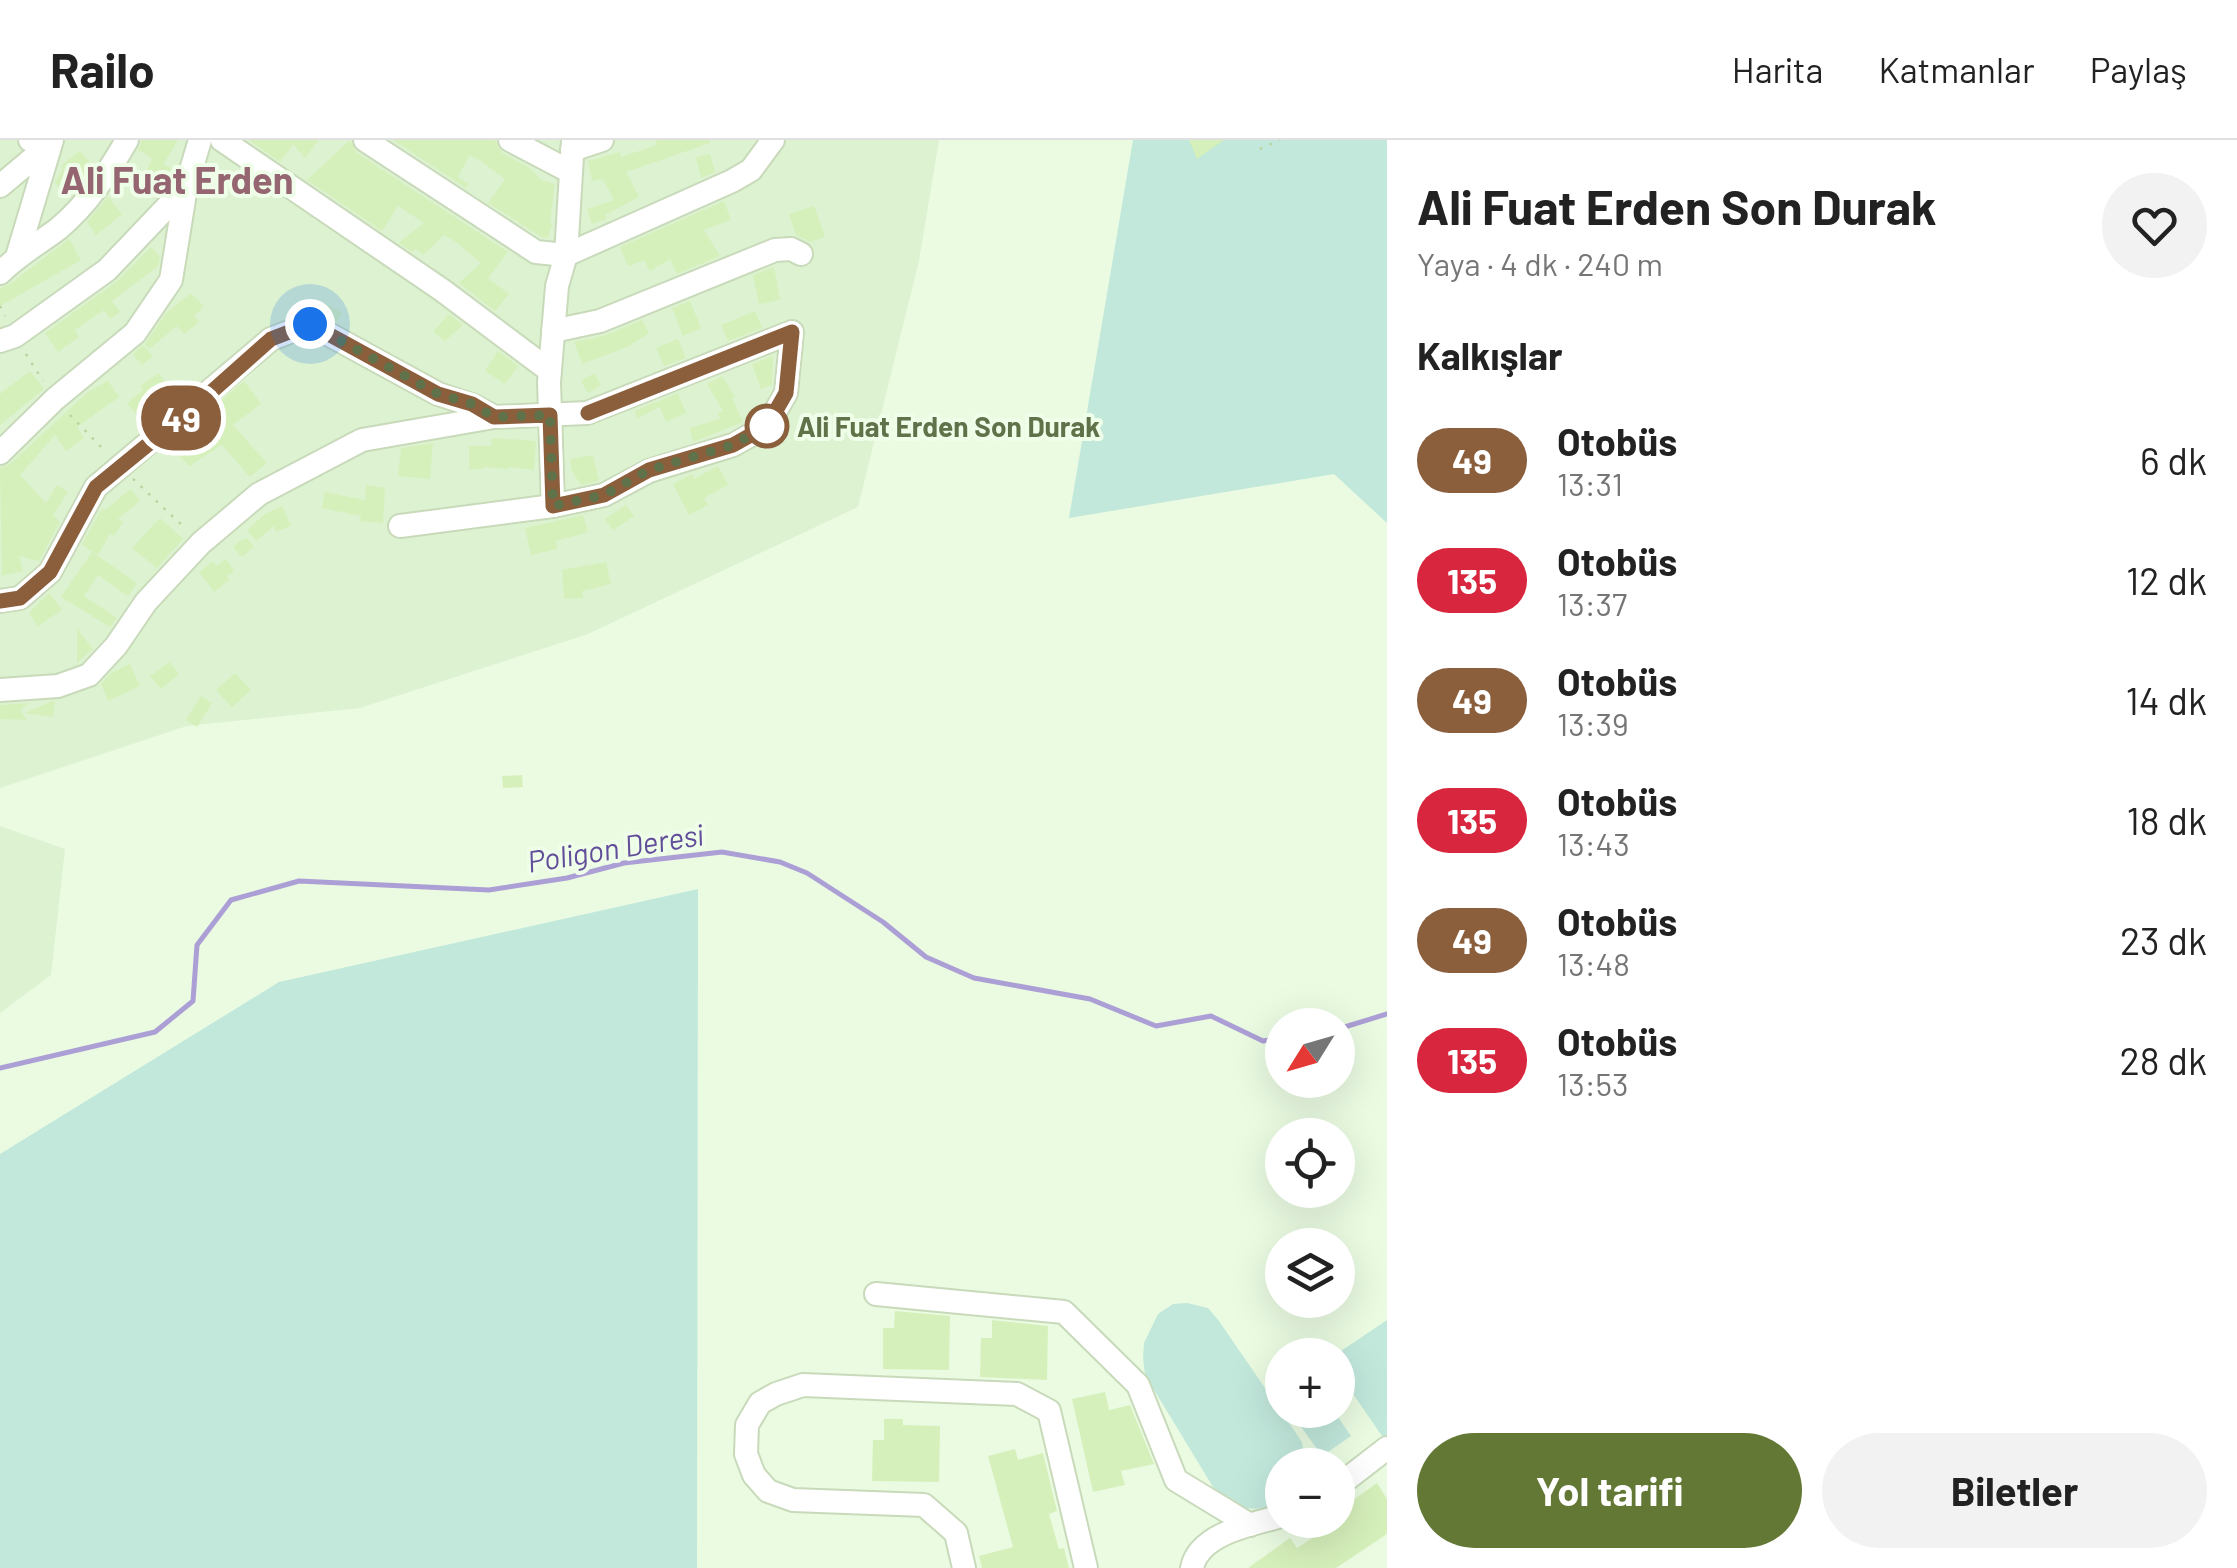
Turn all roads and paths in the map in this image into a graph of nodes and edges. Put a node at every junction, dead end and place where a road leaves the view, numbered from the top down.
1 (127, 140) edge
2 (200, 140) edge
3 (222, 140) edge
4 (365, 140) edge
5 (510, 140) edge
6 (602, 140) edge
7 (773, 140) edge
8 (1280, 140) edge
9 (44, 141) edge
10 (1260, 149) dead end
11 (571, 153) edge
12 (0, 186) edge
13 (186, 187) junction
14 (802, 254) dead end
15 (566, 256) junction
16 (8, 265) edge
17 (0, 306) edge
18 (554, 331) junction
19 (7, 339) edge
20 (550, 370) junction
21 (54, 399) junction
22 (550, 415) junction
23 (494, 417) junction
24 (0, 453) edge
25 (121, 468) junction
26 (553, 506) junction
27 (400, 526) dead end
28 (201, 543) junction
29 (0, 601) edge
30 (0, 690) edge
31 (876, 1294) dead end
32 (1387, 1448) edge
33 (1355, 1473) edge
34 (1265, 1521) edge
35 (1250, 1525) junction
36 (964, 1568) edge
37 (1086, 1568) edge
38 (1192, 1568) edge

1 - 16 street
2 - 13 street
3 - 20 street
4 - 15 street
5 - 11 street
6 - 11 street
7 - 15 street
8 - 10 path
9 - 12 street
9 - 16 street
11 - 15 street
13 - 19 street
13 - 21 street
14 - 18 street
15 - 18 street
17 - 19 path
18 - 20 street
19 - 21 path
20 - 22 street
21 - 24 street
21 - 25 path
22 - 23 street
22 - 26 street
22 - 26 street
23 - 25 street
23 - 28 street
25 - 28 path
25 - 29 street
26 - 27 street
28 - 30 street
31 - 35 street
32 - 33 street
34 - 35 street
35 - 38 street
36 - 37 street

